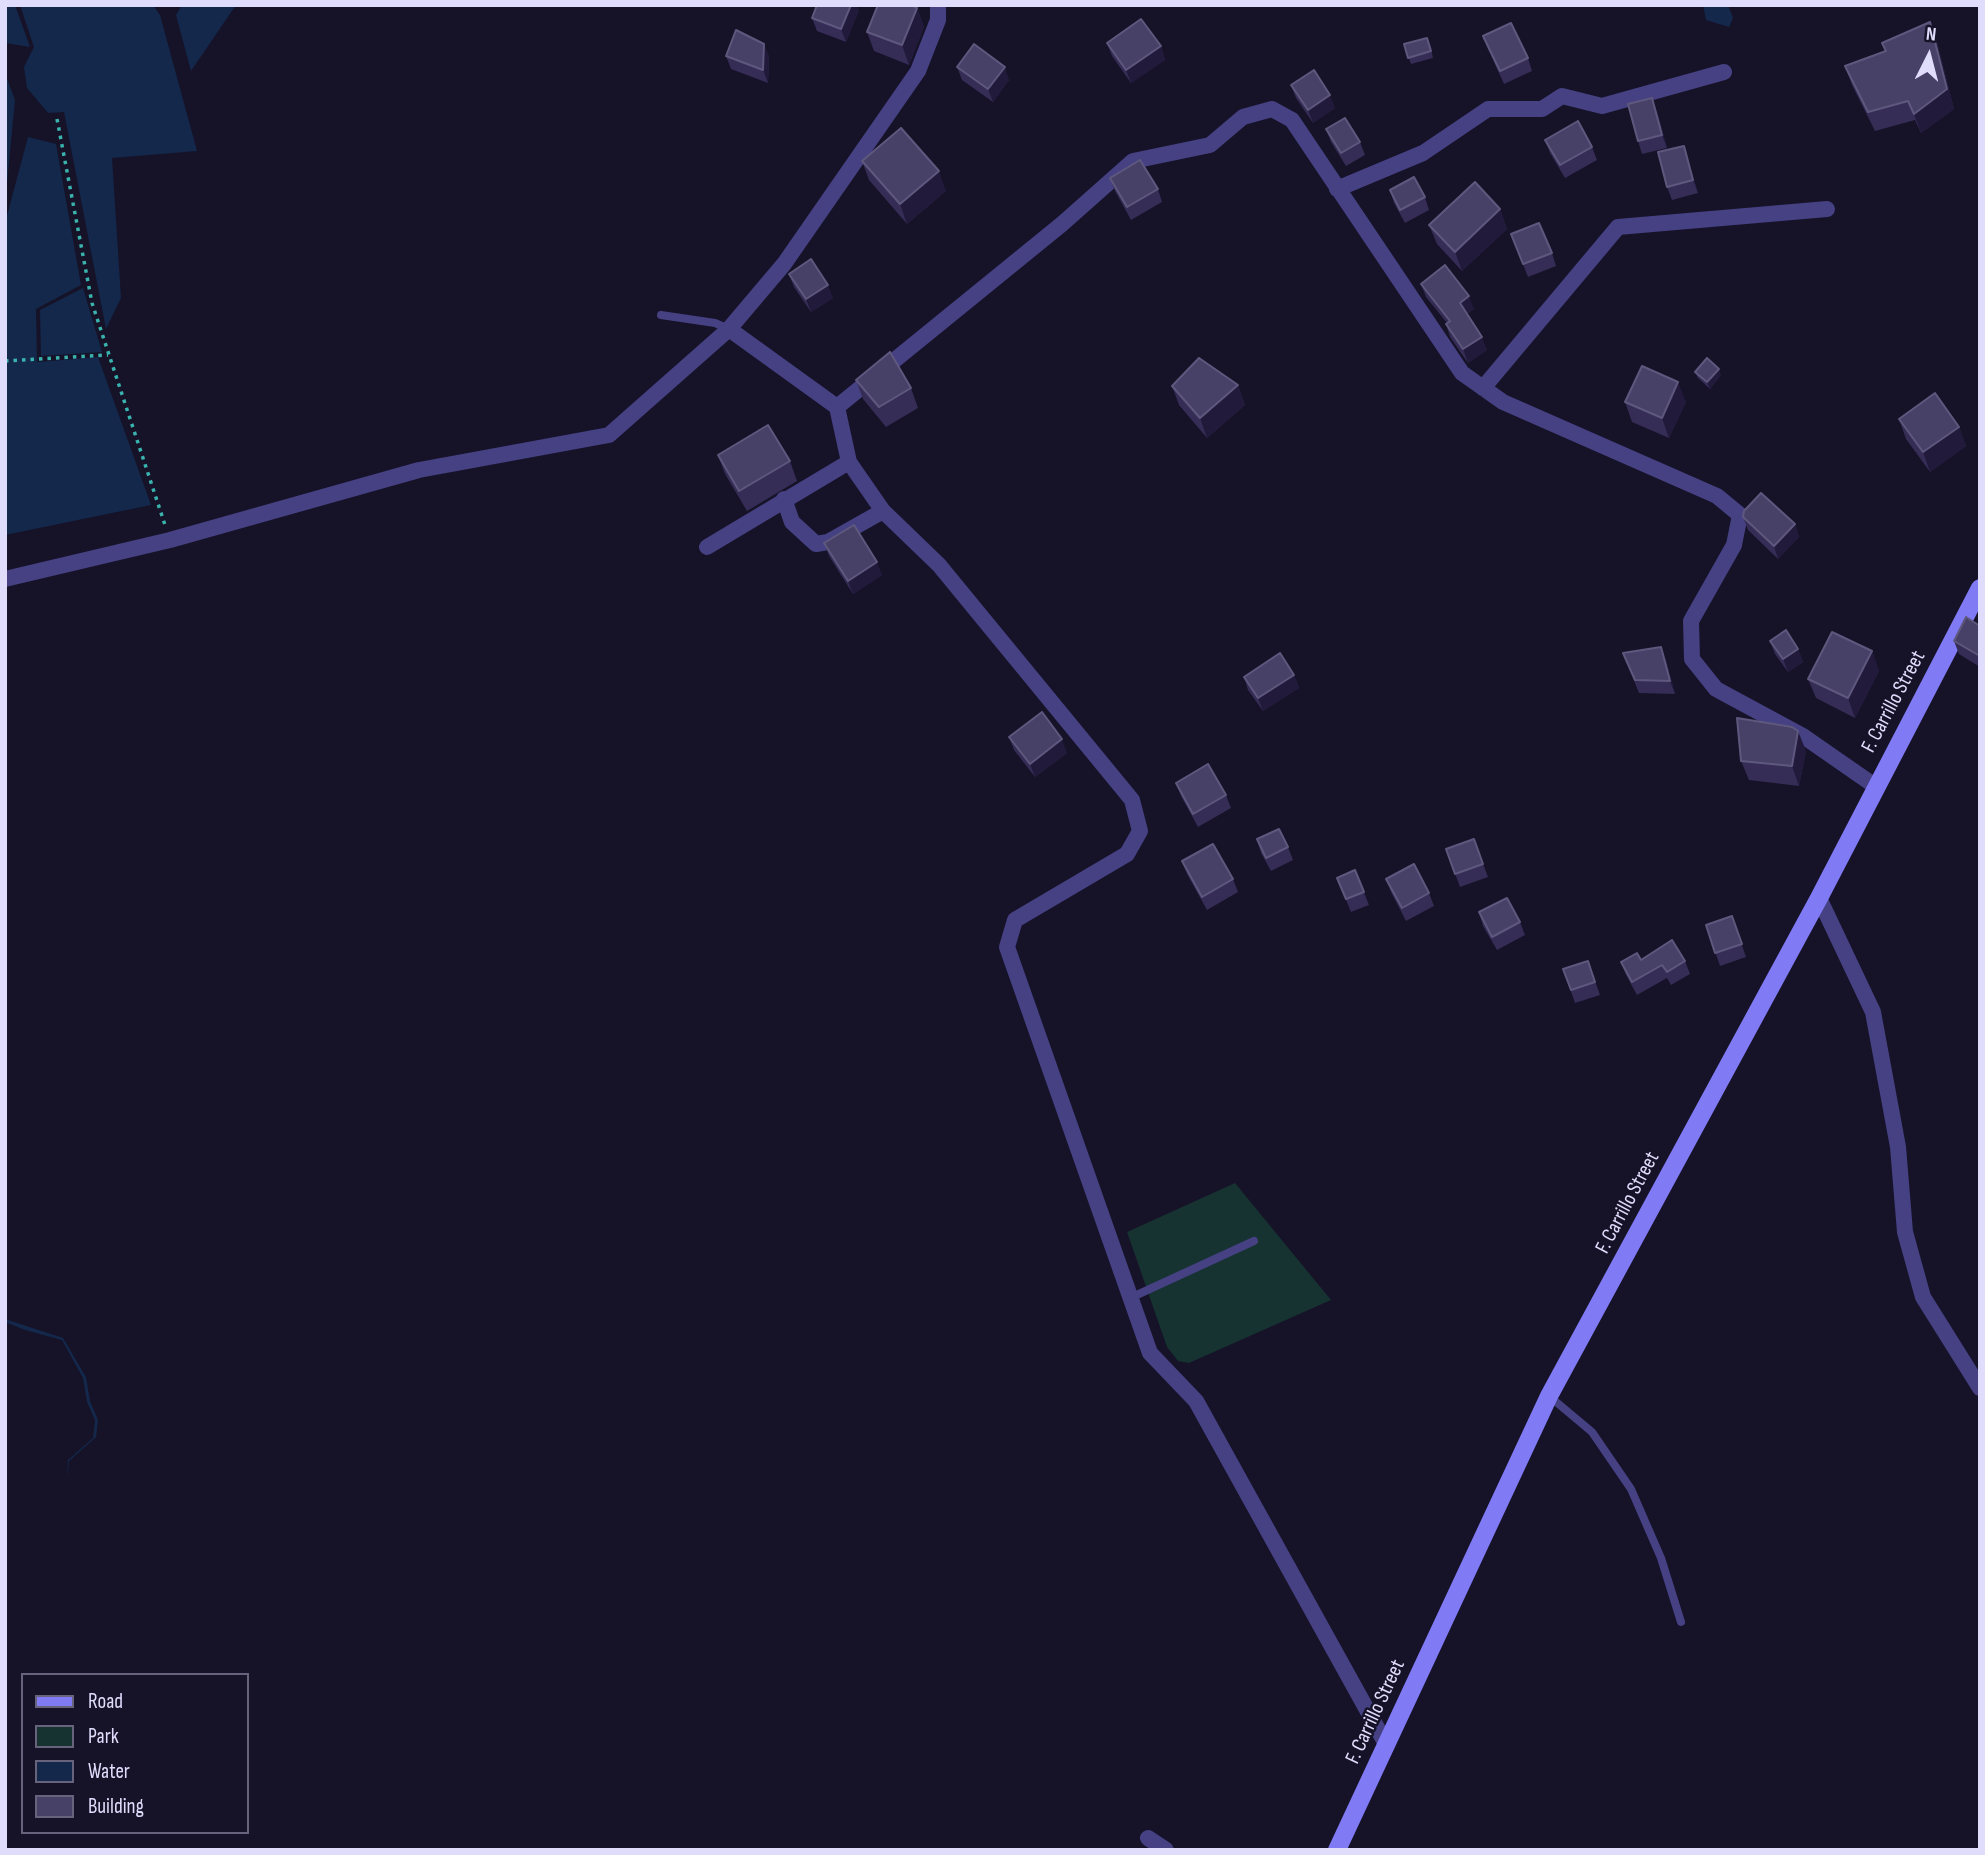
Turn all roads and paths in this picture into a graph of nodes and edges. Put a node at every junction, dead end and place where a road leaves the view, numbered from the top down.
1 (938, 5) edge
2 (1724, 72) dead end
3 (57, 118) dead end
4 (1337, 189) junction
5 (1827, 209) dead end
6 (661, 314) dead end
7 (729, 329) junction
8 (108, 355) junction
9 (5, 360) edge
10 (1483, 388) junction
11 (837, 407) junction
12 (849, 462) junction
13 (784, 499) junction
14 (883, 511) junction
15 (170, 540) junction
16 (707, 547) dead end
17 (5, 579) edge
18 (1980, 588) edge
19 (1875, 786) junction
20 (1819, 898) junction
21 (1254, 1241) dead end
22 (1128, 1299) junction
23 (1980, 1388) edge
24 (1549, 1396) junction
25 (1681, 1622) dead end
26 (1386, 1744) junction
27 (1148, 1838) dead end
28 (1166, 1850) edge
29 (1337, 1850) edge

1 - 7 street
2 - 4 street
3 - 8 path
4 - 10 street
4 - 11 street
5 - 10 street
6 - 7 lane
7 - 11 street
7 - 15 street
8 - 9 path
8 - 15 path
10 - 19 street
11 - 12 street
12 - 13 street
12 - 14 street
13 - 14 street
13 - 16 street
14 - 22 street
15 - 17 street
18 - 19 street, F. Carrillo Street
19 - 20 street, F. Carrillo Street
20 - 23 street
20 - 24 street, F. Carrillo Street
21 - 22 lane
22 - 26 street
24 - 25 lane
24 - 26 street, F. Carrillo Street
26 - 29 street, F. Carrillo Street
27 - 28 street

